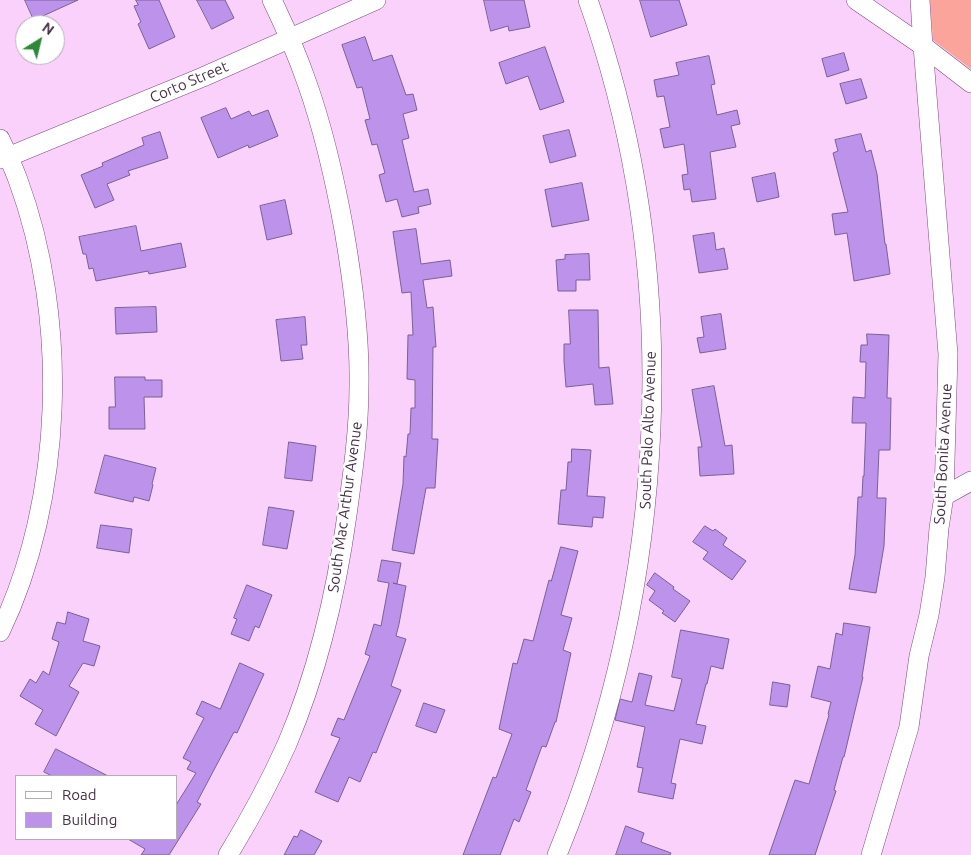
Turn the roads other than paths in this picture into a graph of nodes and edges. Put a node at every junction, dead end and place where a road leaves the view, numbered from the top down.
1 (272, 0) edge
2 (376, 0) edge
3 (588, 0) edge
4 (856, 0) edge
5 (920, 0) edge
6 (290, 39) junction
7 (923, 46) junction
8 (971, 83) edge
9 (0, 139) edge
10 (4, 158) edge
11 (971, 481) edge
12 (944, 496) junction
13 (0, 632) edge
14 (228, 855) edge
15 (557, 855) edge
16 (870, 855) edge

1 - 6 street, South Mac Arthur Avenue
2 - 6 street, Corto Street
3 - 15 street, South Palo Alto Avenue
4 - 7 street
5 - 7 street, South Bonita Avenue
6 - 10 street, Corto Street
6 - 14 street, South Mac Arthur Avenue
7 - 8 street
7 - 12 street, South Bonita Avenue
9 - 10 street
10 - 13 street
11 - 12 street
12 - 16 street, South Bonita Avenue

